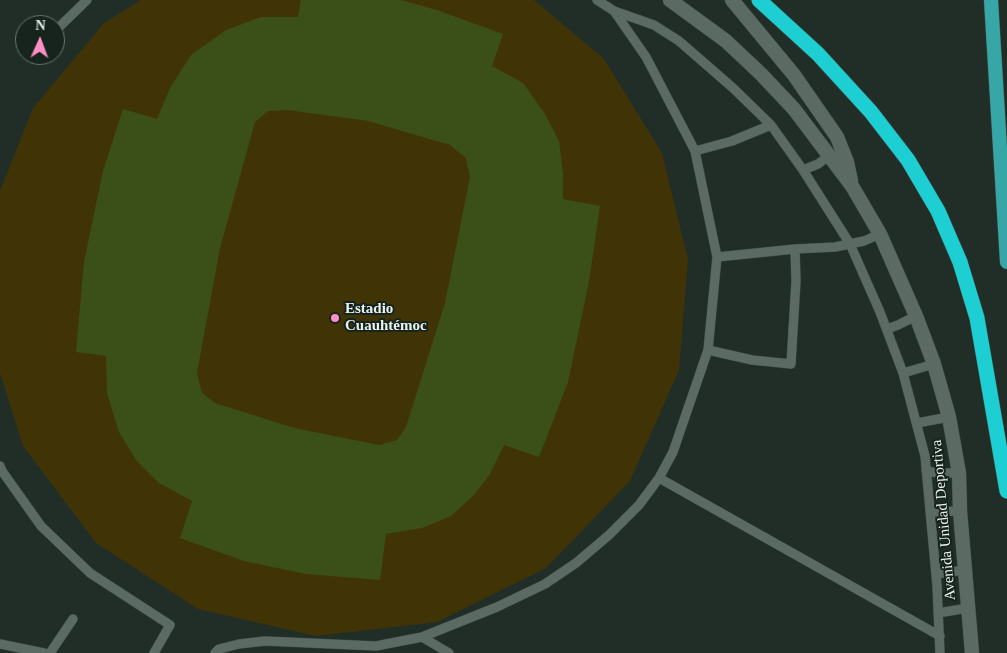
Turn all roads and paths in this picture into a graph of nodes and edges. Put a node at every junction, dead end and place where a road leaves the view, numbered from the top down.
1 (87, 0) edge
2 (597, 0) edge
3 (670, 0) edge
4 (732, 0) edge
5 (759, 0) edge
6 (991, 0) edge
7 (614, 11) junction
8 (65, 21) edge
9 (771, 126) junction
10 (695, 151) junction
11 (830, 155) junction
12 (803, 170) junction
13 (852, 186) junction
14 (880, 234) junction
15 (850, 244) junction
16 (795, 249) junction
17 (717, 256) junction
18 (1007, 262) edge
19 (916, 316) junction
20 (887, 330) junction
21 (708, 350) junction
22 (934, 364) junction
23 (903, 373) junction
24 (949, 417) junction
25 (917, 423) junction
26 (1, 469) edge
27 (926, 471) junction
28 (959, 473) junction
29 (659, 478) junction
30 (1007, 490) edge
31 (960, 511) junction
32 (930, 512) junction
33 (965, 570) junction
34 (936, 574) junction
35 (968, 608) junction
36 (938, 613) junction
37 (73, 619) dead end
38 (940, 636) junction
39 (422, 637) junction
40 (0, 644) edge
41 (374, 650) edge
42 (44, 653) edge
43 (50, 653) edge
44 (154, 653) edge
45 (216, 653) edge
46 (449, 653) edge
47 (940, 653) edge
48 (972, 653) edge

1 - 8 lane
2 - 7 lane
3 - 11 street, Avenida Unidad Deportiva
4 - 13 street
5 - 30 highway
6 - 18 main road
7 - 9 lane
7 - 10 lane
9 - 10 lane
9 - 12 lane
10 - 17 lane
11 - 12 lane
11 - 13 street, Avenida Unidad Deportiva
12 - 15 lane
13 - 14 street, Avenida Unidad Deportiva
14 - 15 lane
14 - 19 street, Avenida Unidad Deportiva
15 - 16 lane
15 - 20 lane
16 - 17 lane
16 - 21 lane
17 - 21 lane
19 - 20 lane
19 - 22 street, Avenida Unidad Deportiva
20 - 23 lane
21 - 29 lane
22 - 23 lane
22 - 24 street, Avenida Unidad Deportiva
23 - 25 lane
24 - 25 lane
24 - 28 street, Avenida Unidad Deportiva
25 - 27 lane
26 - 44 lane
27 - 28 lane
27 - 32 lane
28 - 31 street, Avenida Unidad Deportiva
29 - 38 lane
29 - 39 lane
31 - 32 lane
31 - 33 street, Avenida Unidad Deportiva
32 - 34 lane
33 - 34 lane
33 - 35 street, Avenida Unidad Deportiva
34 - 36 lane
35 - 36 lane
35 - 48 street, Avenida Unidad Deportiva
36 - 38 lane
37 - 43 lane
38 - 47 lane
39 - 41 lane
39 - 46 lane
40 - 42 lane
41 - 45 lane

